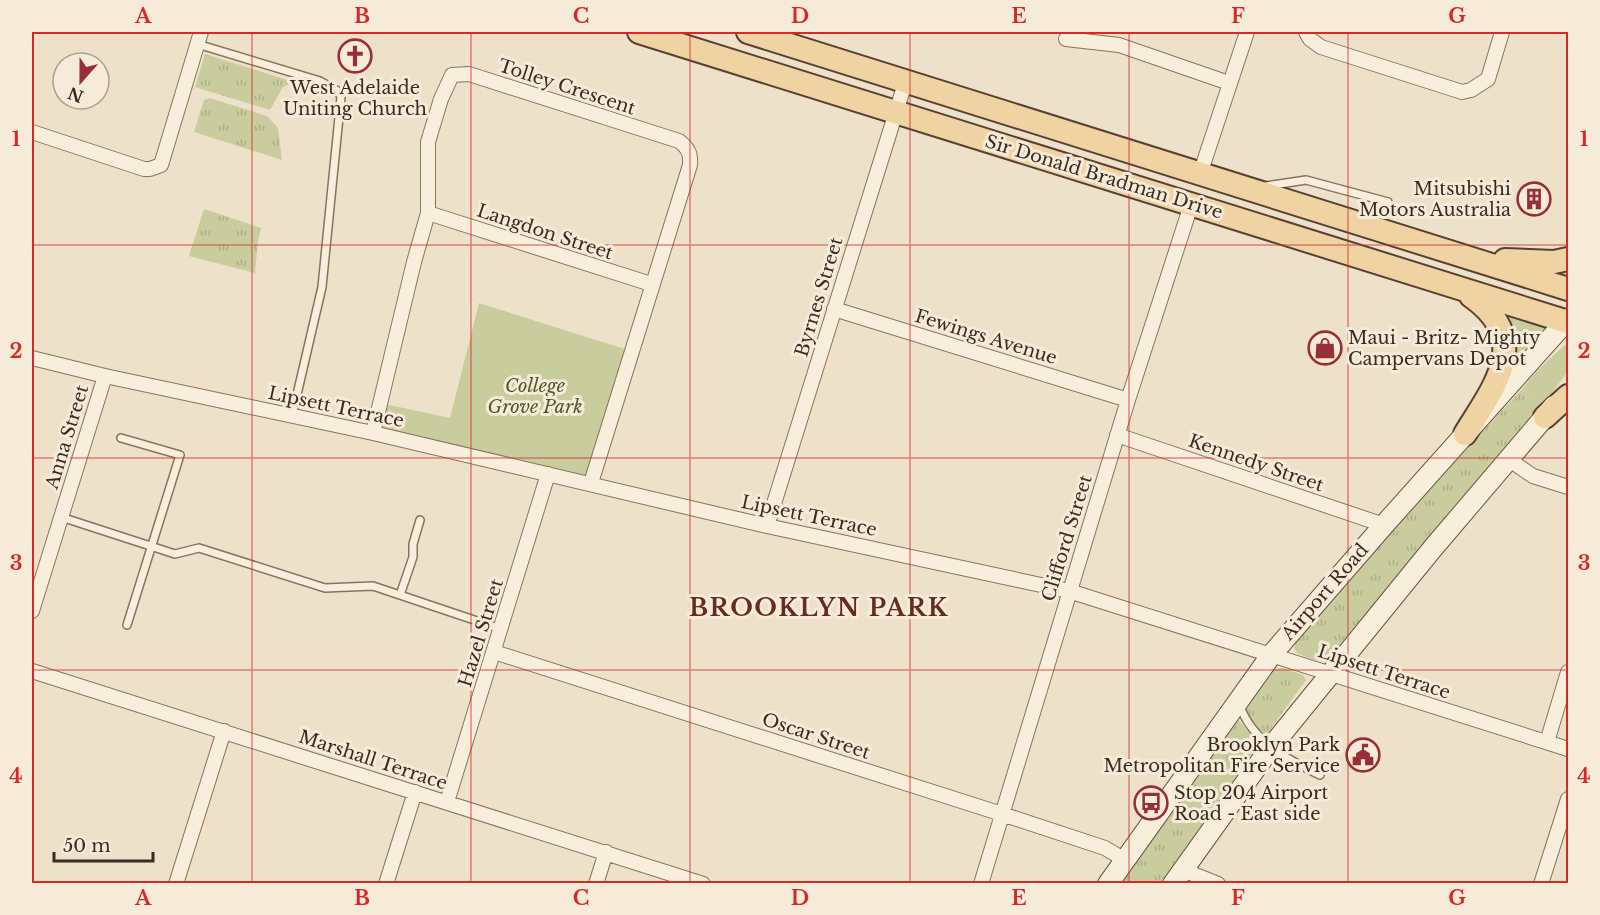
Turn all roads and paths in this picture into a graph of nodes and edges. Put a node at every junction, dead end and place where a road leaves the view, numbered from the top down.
1 (639, 32) edge
2 (748, 32) edge
3 (1246, 32) edge
4 (1306, 32) edge
5 (1502, 32) edge
6 (199, 38) edge
7 (1066, 39) dead end
8 (906, 80) junction
9 (1230, 82) junction
10 (895, 113) junction
11 (32, 132) edge
12 (1200, 174) junction
13 (1301, 180) junction
14 (1250, 189) junction
15 (1296, 195) junction
16 (1388, 202) dead end
17 (1191, 205) junction
18 (428, 213) junction
19 (1448, 251) junction
20 (1569, 260) edge
21 (651, 284) junction
22 (1461, 288) junction
23 (1569, 290) edge
24 (834, 309) junction
25 (1568, 321) edge
26 (32, 358) edge
27 (105, 376) junction
28 (1569, 387) edge
29 (1569, 396) edge
30 (1128, 400) junction
31 (292, 416) junction
32 (1545, 417) junction
33 (373, 433) junction
34 (1465, 434) junction
35 (1117, 435) junction
36 (121, 438) dead end
37 (1508, 459) junction
38 (549, 474) junction
39 (591, 483) junction
40 (1569, 487) edge
41 (61, 518) junction
42 (420, 520) dead end
43 (766, 525) junction
44 (1384, 525) junction
45 (151, 547) junction
46 (1069, 591) junction
47 (400, 595) junction
48 (32, 611) edge
49 (127, 625) dead end
50 (501, 629) junction
51 (494, 652) junction
52 (1272, 654) junction
53 (32, 671) edge
54 (1569, 672) edge
55 (1330, 674) junction
56 (1238, 701) junction
57 (224, 731) junction
58 (1547, 742) junction
59 (1271, 747) junction
60 (1569, 749) edge
61 (1320, 775) dead end
62 (415, 792) junction
63 (1569, 800) edge
64 (447, 802) junction
65 (1002, 814) junction
66 (606, 852) junction
67 (1125, 860) junction
68 (1178, 877) edge
69 (176, 884) edge
70 (386, 884) edge
71 (596, 884) edge
72 (703, 884) edge
73 (981, 884) edge
74 (1108, 884) edge
75 (1218, 884) edge
76 (1541, 884) edge

1 - 10 main road, Sir Donald Bradman Drive
2 - 8 main road, Sir Donald Bradman Drive
3 - 9 street
4 - 5 street
6 - 11 street
6 - 31 lane
7 - 9 street
8 - 10 street, Byrnes Street
8 - 12 main road, Sir Donald Bradman Drive
9 - 12 street
10 - 17 main road, Sir Donald Bradman Drive
10 - 24 street, Byrnes Street
12 - 14 main road, Sir Donald Bradman Drive
13 - 14 lane
13 - 15 lane
13 - 16 lane
14 - 15 main road, Sir Donald Bradman Drive
15 - 19 main road, Sir Donald Bradman Drive
17 - 22 main road, Sir Donald Bradman Drive
17 - 30 street, Clifford Street
18 - 21 street, Langdon Street
18 - 21 street, Tolley Crescent
18 - 33 street, Tolley Crescent
19 - 20 main road
19 - 23 main road, Sir Donald Bradman Drive
21 - 39 street, Tolley Crescent
22 - 25 main road, Sir Donald Bradman Drive
22 - 34 main road
24 - 30 street, Fewings Avenue
24 - 43 street, Byrnes Street
25 - 34 main road, Airport Road
26 - 27 street, Lipsett Terrace
27 - 31 street, Lipsett Terrace
27 - 41 street, Anna Street
28 - 32 main road
29 - 32 main road
30 - 35 street, Clifford Street
31 - 33 street, Lipsett Terrace
32 - 37 main road
33 - 38 street, Lipsett Terrace
34 - 44 main road, Airport Road
35 - 44 street, Kennedy Street
35 - 46 street, Clifford Street
36 - 45 lane
37 - 40 street
37 - 55 main road
38 - 39 street, Lipsett Terrace
38 - 50 street, Hazel Street
39 - 43 street, Lipsett Terrace
41 - 45 lane
41 - 48 street, Anna Street
42 - 47 lane
43 - 46 street, Lipsett Terrace
44 - 52 main road, Airport Road
45 - 47 lane
45 - 49 lane
46 - 52 street, Lipsett Terrace
46 - 65 street, Clifford Street
47 - 50 lane
50 - 51 street, Hazel Street
51 - 64 street, Hazel Street
51 - 65 street, Oscar Street
52 - 55 street, Lipsett Terrace
52 - 56 main road, Airport Road
53 - 57 street, Marshall Terrace
54 - 58 street
55 - 58 street, Lipsett Terrace
55 - 59 main road
56 - 59 lane
56 - 67 main road, Airport Road
57 - 62 street, Marshall Terrace
57 - 69 street
58 - 60 street, Lipsett Terrace
59 - 61 lane
59 - 68 main road
62 - 64 street, Marshall Terrace
62 - 70 street
63 - 76 street
64 - 66 street, Marshall Terrace
65 - 67 street, Oscar Street
65 - 73 street, Clifford Street
66 - 71 street
66 - 72 street, Marshall Terrace
67 - 74 main road, Airport Road
68 - 75 street

